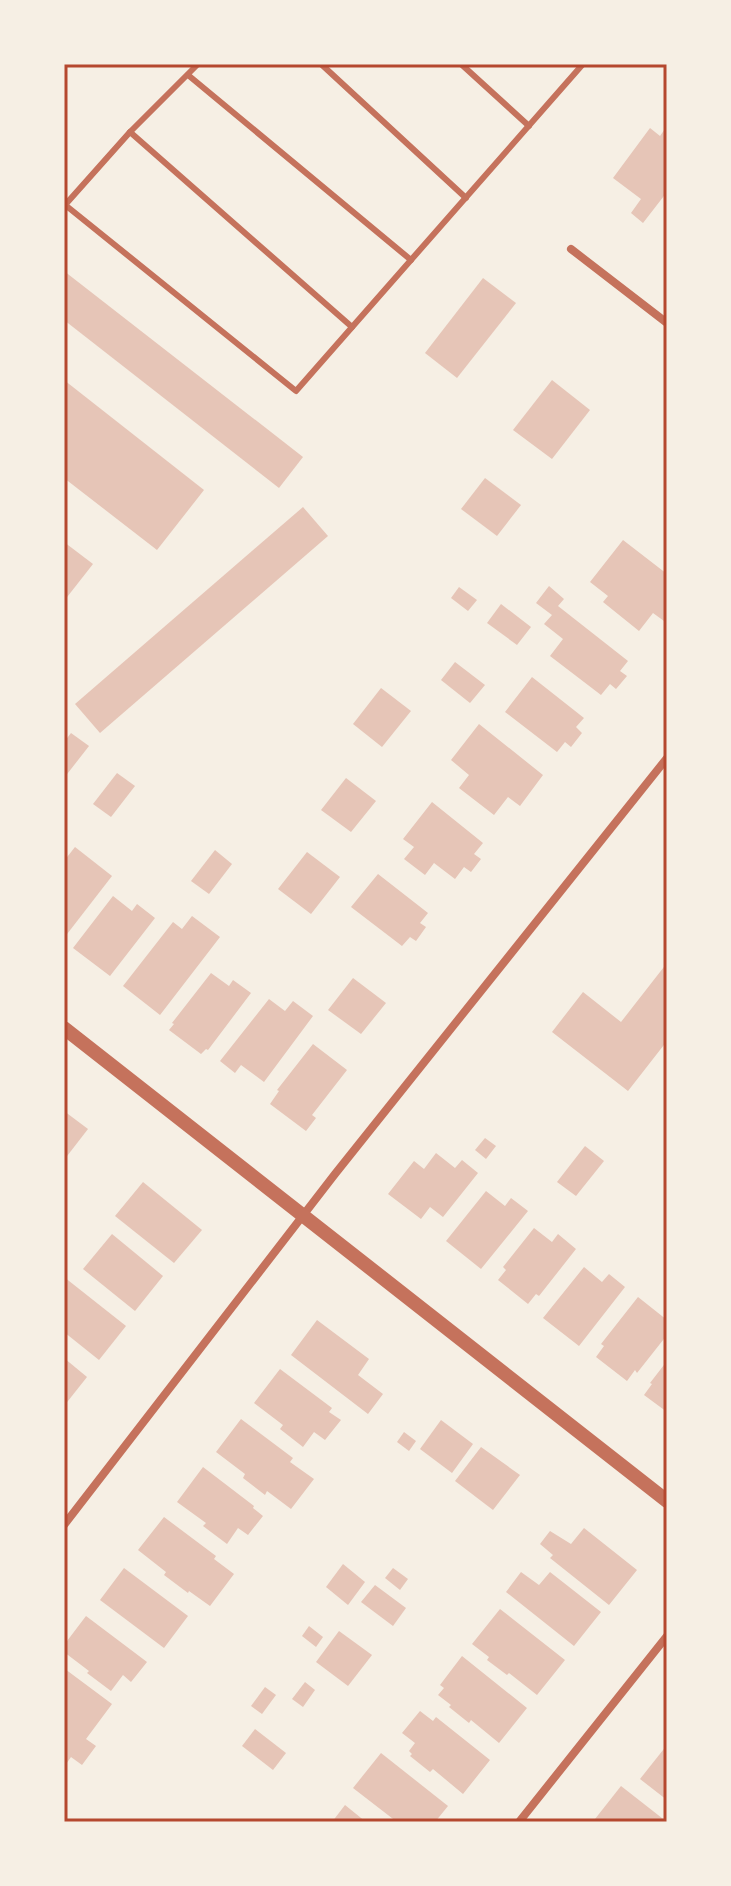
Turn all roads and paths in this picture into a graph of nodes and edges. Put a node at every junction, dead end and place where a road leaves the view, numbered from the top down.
1 (198, 64) edge
2 (321, 64) edge
3 (461, 64) edge
4 (583, 64) edge
5 (188, 75) junction
6 (529, 126) junction
7 (130, 132) junction
8 (466, 198) junction
9 (64, 205) edge
10 (571, 249) dead end
11 (411, 260) junction
12 (667, 323) edge
13 (352, 327) junction
14 (667, 758) edge
15 (64, 1028) edge
16 (303, 1216) junction
17 (667, 1501) edge
18 (64, 1525) edge
19 (667, 1636) edge
20 (519, 1822) edge

1 - 5 lane
2 - 8 lane
3 - 6 lane
4 - 6 lane
5 - 7 lane
5 - 11 lane
6 - 8 lane
7 - 9 lane
7 - 13 lane
8 - 11 lane
9 - 13 lane
10 - 12 street
11 - 13 lane
14 - 16 street
15 - 16 street
16 - 17 street
16 - 18 street
19 - 20 street

